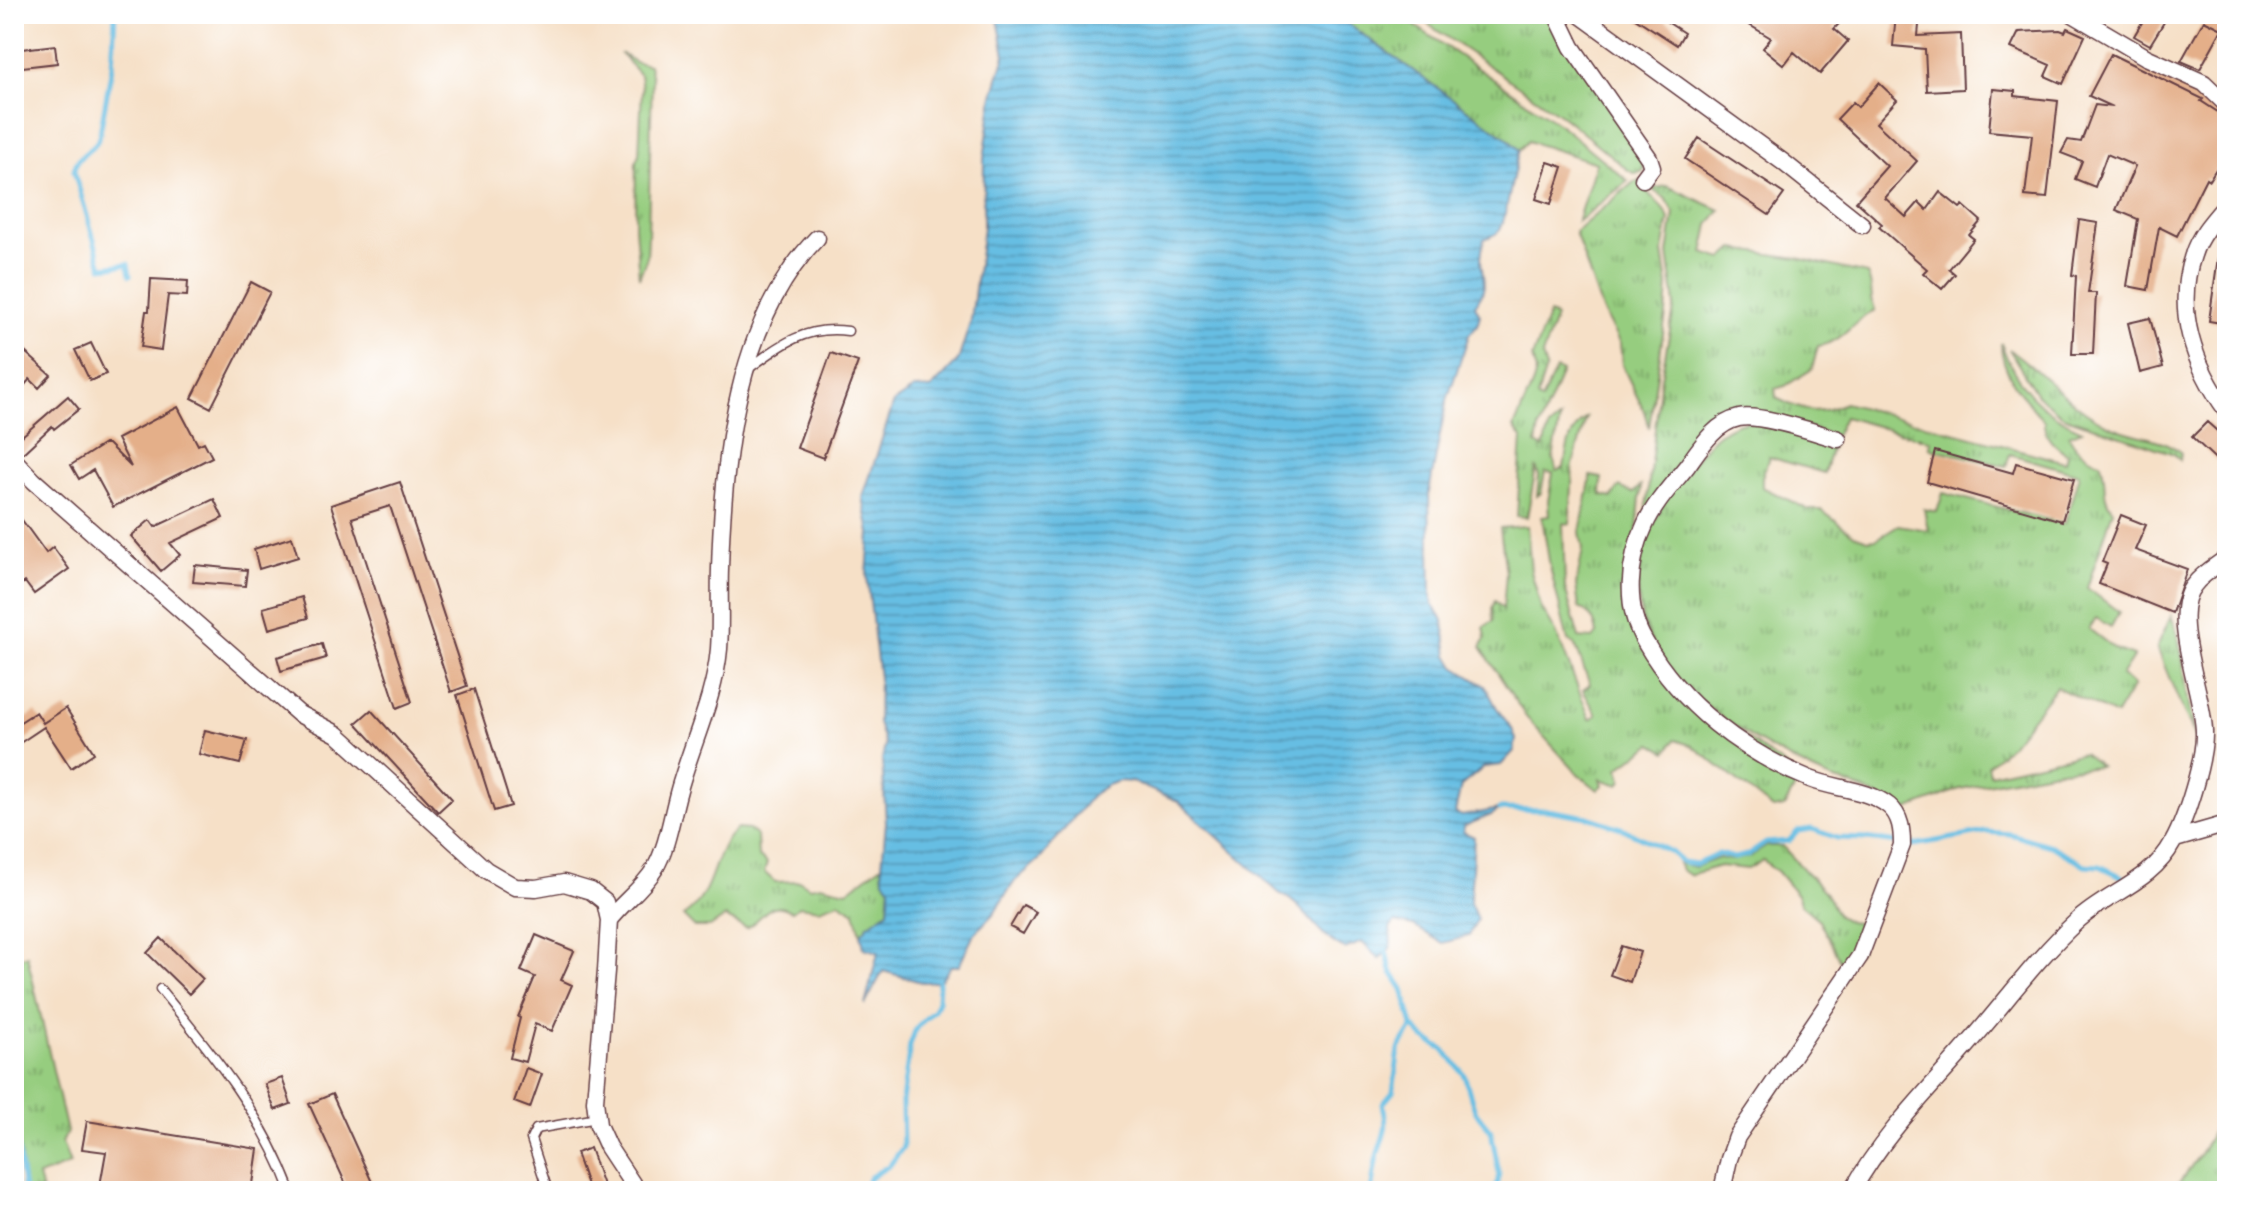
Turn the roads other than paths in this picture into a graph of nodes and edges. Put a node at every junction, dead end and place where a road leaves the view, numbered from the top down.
1 (1556, 14) edge
2 (1579, 14) edge
3 (2073, 14) edge
4 (2227, 105) edge
5 (1643, 179) dead end
6 (2227, 204) edge
7 (1862, 225) dead end
8 (817, 238) dead end
9 (848, 331) dead end
10 (747, 371) junction
11 (2227, 411) edge
12 (1838, 439) dead end
13 (14, 460) edge
14 (2227, 558) edge
15 (2227, 824) edge
16 (2175, 839) junction
17 (609, 920) junction
18 (160, 989) dead end
19 (597, 1118) junction
20 (291, 1191) edge
21 (548, 1191) edge
22 (637, 1191) edge
23 (1722, 1191) edge
24 (1852, 1191) edge

1 - 5 street
2 - 7 street
3 - 4 street
6 - 11 street
8 - 10 street
9 - 10 lane
10 - 17 street
12 - 23 street
13 - 17 street
14 - 16 street
15 - 16 street
16 - 24 street
17 - 19 street
18 - 20 lane
19 - 21 lane
19 - 22 street

